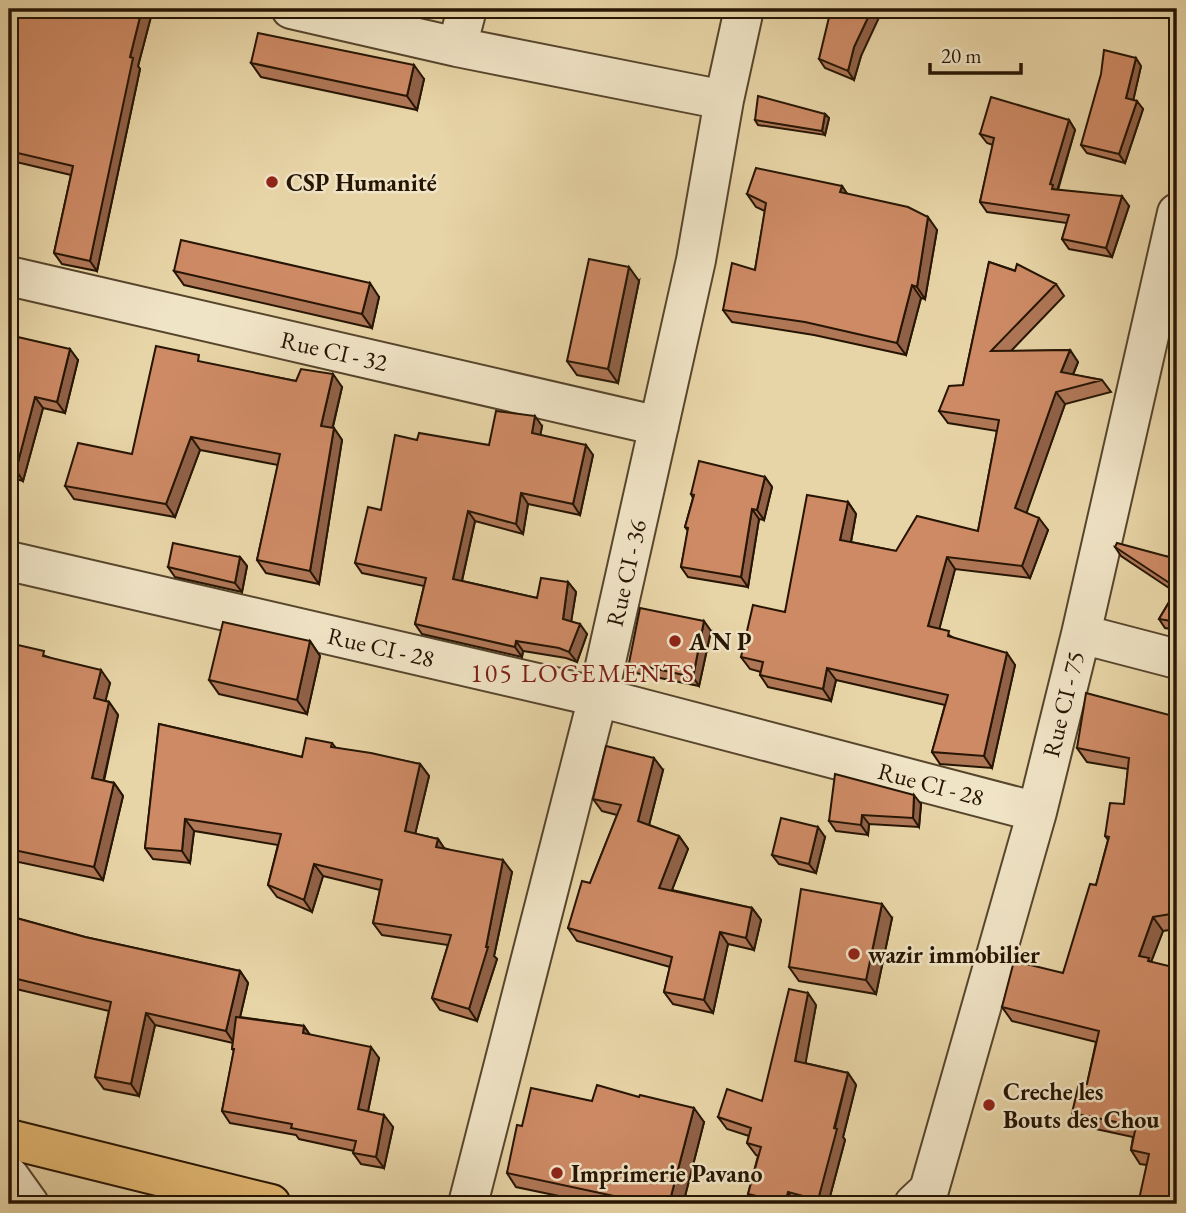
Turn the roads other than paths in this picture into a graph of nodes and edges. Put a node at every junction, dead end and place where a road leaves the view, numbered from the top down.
1 (291, 9) edge
2 (467, 9) edge
3 (744, 9) edge
4 (457, 47) junction
5 (724, 100) junction
6 (1177, 213) edge
7 (9, 276) edge
8 (659, 426) junction
9 (9, 561) edge
10 (1081, 634) junction
11 (1177, 659) edge
12 (598, 697) junction
13 (1037, 812) junction
14 (9, 1139) edge
15 (9, 1176) edge
16 (184, 1193) edge
17 (925, 1199) edge
18 (29, 1204) edge
19 (271, 1204) edge
20 (468, 1204) edge

1 - 4 street
2 - 4 street
3 - 5 street, Rue CI - 36
4 - 5 street
5 - 8 street, Rue CI - 36
6 - 10 street, Rue CI - 75
7 - 8 street, Rue CI - 32
8 - 12 street, Rue CI - 36
9 - 12 street, Rue CI - 28
10 - 11 street
10 - 13 street, Rue CI - 75
12 - 13 street, Rue CI - 28
12 - 20 street, Rue CI - 36
13 - 17 street, Rue CI - 75
14 - 16 main road
15 - 18 street
16 - 19 main road

